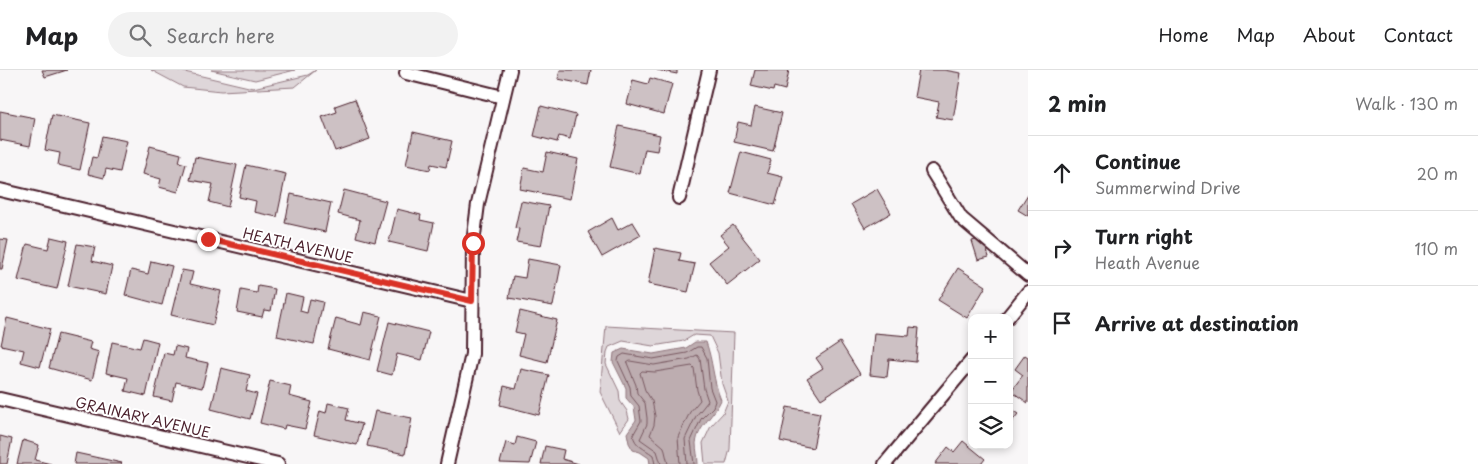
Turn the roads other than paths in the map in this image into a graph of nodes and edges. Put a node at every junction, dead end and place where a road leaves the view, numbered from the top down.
1 (510, 70) edge
2 (709, 70) edge
3 (406, 73) dead end
4 (503, 97) junction
5 (932, 171) dead end
6 (0, 190) edge
7 (679, 198) dead end
8 (1028, 275) edge
9 (1028, 292) edge
10 (472, 301) junction
11 (1010, 314) edge
12 (968, 365) edge
13 (0, 399) edge
14 (278, 464) edge
15 (447, 464) edge
16 (886, 464) edge

1 - 4 street
2 - 7 street
3 - 4 street
4 - 10 street
5 - 8 street
6 - 10 street, HEATH AVENUE
9 - 11 street
10 - 15 street
12 - 16 street
13 - 14 street, GRAINARY AVENUE

